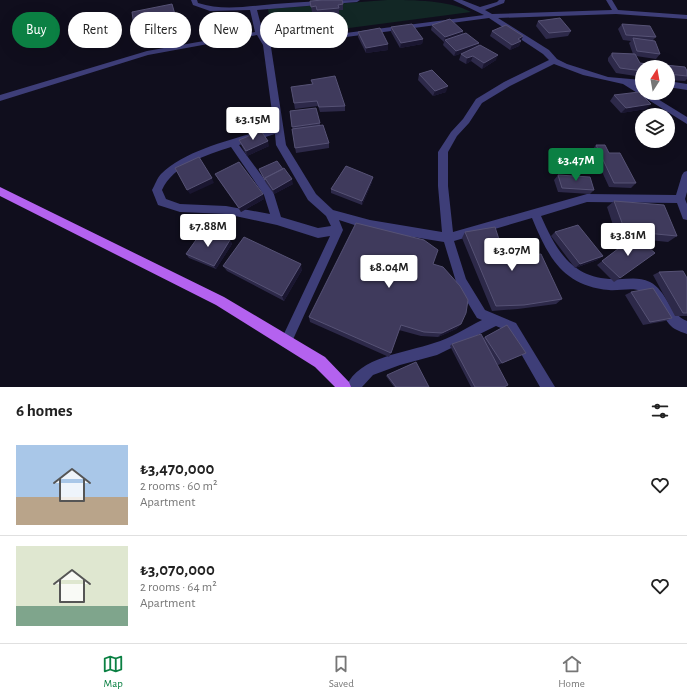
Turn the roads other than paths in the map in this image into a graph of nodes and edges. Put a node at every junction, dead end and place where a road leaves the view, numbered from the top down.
1 (194, 0) edge
2 (357, 0) edge
3 (456, 0) edge
4 (502, 0) edge
5 (609, 0) edge
6 (322, 1) edge
7 (253, 8) junction
8 (481, 10) junction
9 (616, 12) junction
10 (489, 16) junction
11 (687, 17) edge
12 (259, 33) joint
13 (348, 34) edge
14 (267, 48) edge
15 (554, 61) junction
16 (626, 83) junction
17 (635, 83) edge
18 (675, 85) edge
19 (687, 87) edge
20 (0, 98) edge
21 (687, 121) edge
22 (279, 129) junction
23 (234, 144) junction
24 (687, 175) edge
25 (0, 191) edge
26 (680, 199) junction
27 (330, 213) junction
28 (535, 213) junction
29 (687, 216) edge
30 (277, 220) junction
31 (338, 230) junction
32 (448, 238) junction
33 (496, 320) junction
34 (687, 328) edge
35 (286, 342) junction
36 (344, 387) edge
37 (353, 387) edge
38 (548, 387) edge

1 - 7 street
2 - 6 street
3 - 8 street
4 - 8 street
5 - 9 street
6 - 7 street
7 - 12 street
8 - 10 street
9 - 10 street
9 - 11 street
10 - 13 street
10 - 15 street
12 - 20 street
14 - 22 street
15 - 16 street
15 - 32 street
16 - 17 street
16 - 21 street
18 - 19 street
22 - 23 street
22 - 27 street
23 - 30 street
23 - 30 street
24 - 26 street
25 - 35 main road
26 - 28 street
26 - 29 street
27 - 31 street
27 - 32 street
28 - 32 street
28 - 34 street
30 - 31 street
31 - 35 street
32 - 33 street
33 - 37 street
33 - 38 street
35 - 36 main road

